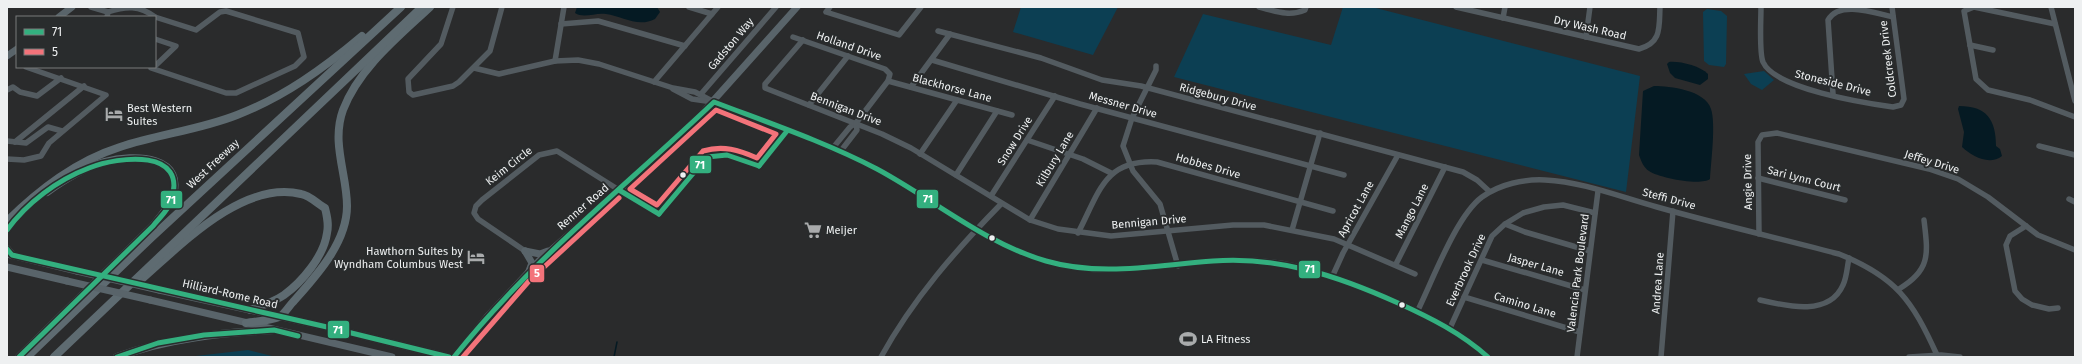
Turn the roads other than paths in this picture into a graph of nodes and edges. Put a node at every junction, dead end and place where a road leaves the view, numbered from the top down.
1 (72, 7) edge
2 (91, 7) edge
3 (396, 7) edge
4 (401, 7) edge
5 (422, 7) edge
6 (430, 7) edge
7 (453, 7) edge
8 (502, 7) edge
9 (564, 7) edge
10 (689, 7) edge
11 (718, 7) edge
12 (776, 7) edge
13 (796, 7) edge
14 (830, 7) edge
15 (921, 7) edge
16 (1259, 7) edge
17 (1306, 7) edge
18 (1456, 7) edge
19 (1505, 7) edge
20 (1590, 7) edge
21 (1660, 7) edge
22 (1761, 7) edge
23 (1892, 7) edge
24 (2051, 7) edge
25 (712, 14) junction
26 (107, 15) edge
27 (60, 16) edge
28 (154, 16) edge
29 (156, 17) edge
30 (1503, 18) junction
31 (1893, 18) junction
32 (561, 24) junction
33 (2055, 24) junction
34 (938, 31) dead end
35 (950, 34) junction
36 (793, 37) dead end
37 (1586, 38) junction
38 (156, 39) edge
39 (803, 40) junction
40 (1970, 45) junction
41 (685, 46) junction
42 (16, 50) edge
43 (1993, 50) dead end
44 (7, 56) edge
45 (848, 56) junction
46 (932, 60) junction
47 (555, 61) junction
48 (156, 64) edge
49 (1156, 66) dead end
50 (29, 68) edge
51 (152, 68) edge
52 (474, 68) junction
53 (60, 78) junction
54 (888, 81) junction
55 (654, 82) junction
56 (84, 86) junction
57 (673, 88) junction
58 (911, 88) junction
59 (1146, 88) junction
60 (7, 90) edge
61 (701, 94) junction
62 (1833, 94) junction
63 (1055, 96) junction
64 (957, 100) junction
65 (2075, 101) edge
66 (714, 102) junction
67 (809, 105) junction
68 (1898, 107) joint
69 (1097, 108) junction
70 (998, 111) junction
71 (1012, 115) dead end
72 (2075, 117) edge
73 (1132, 118) junction
74 (856, 124) junction
75 (62, 131) junction
76 (1320, 133) junction
77 (1766, 133) joint
78 (1028, 140) junction
79 (7, 141) edge
80 (15, 142) junction
81 (2038, 146) dead end
82 (832, 149) junction
83 (840, 152) junction
84 (920, 154) junction
85 (1070, 154) junction
86 (1398, 154) junction
87 (2075, 155) edge
88 (7, 159) edge
89 (1129, 164) junction
90 (1310, 167) junction
91 (1445, 167) junction
92 (1111, 173) junction
93 (956, 175) junction
94 (1344, 176) dead end
95 (1758, 178) junction
96 (619, 190) junction
97 (1489, 191) junction
98 (1598, 191) junction
99 (991, 196) junction
100 (2069, 199) dead end
101 (1845, 200) dead end
102 (1300, 202) junction
103 (2075, 202) edge
104 (1001, 204) junction
105 (1334, 211) dead end
106 (1673, 211) junction
107 (1595, 213) junction
108 (1030, 220) junction
109 (1924, 220) dead end
110 (7, 221) edge
111 (1505, 224) junction
112 (2026, 226) junction
113 (7, 230) edge
114 (976, 230) junction
115 (1292, 230) junction
116 (1169, 231) junction
117 (1078, 233) junction
118 (1759, 234) junction
119 (1348, 244) junction
120 (550, 250) junction
121 (2075, 250) edge
122 (525, 251) junction
123 (1590, 251) junction
124 (9, 253) edge
125 (1849, 258) junction
126 (1482, 260) junction
127 (1396, 264) junction
128 (1178, 266) junction
129 (7, 267) edge
130 (529, 272) junction
131 (1415, 274) dead end
132 (1333, 275) junction
133 (1898, 289) junction
134 (1585, 290) junction
135 (1464, 297) junction
136 (1760, 300) dead end
137 (2058, 308) dead end
138 (250, 310) junction
139 (1417, 312) junction
140 (280, 317) junction
141 (246, 323) junction
142 (1450, 328) junction
143 (274, 330) junction
144 (81, 332) junction
145 (1580, 332) junction
146 (1938, 355) junction
147 (19, 357) edge
148 (27, 357) edge
149 (54, 357) edge
150 (117, 357) edge
151 (392, 357) edge
152 (449, 357) edge
153 (454, 357) edge
154 (881, 357) edge
155 (1488, 357) edge
156 (1577, 357) edge
157 (1661, 357) edge
158 (1909, 357) edge
159 (1960, 357) edge

1 - 27 main road
2 - 26 street
3 - 110 highway
4 - 148 highway, West Freeway
5 - 144 highway
6 - 140 highway
7 - 52 street
8 - 52 street
9 - 32 street
10 - 25 street
11 - 25 street
12 - 61 street, Gadston Way
13 - 66 main road, Renner Road
14 - 15 street
16 - 17 street
18 - 30 street, Dry Wash Road
19 - 30 street
20 - 37 street
21 - 37 street, Dry Wash Road
22 - 62 street, Stoneside Drive
23 - 31 street, Coldcreek Drive
24 - 33 street
25 - 41 street
26 - 28 street
29 - 51 street
30 - 37 street, Dry Wash Road
31 - 62 street
31 - 68 street, Coldcreek Drive
32 - 41 street
32 - 47 street
33 - 40 street
33 - 65 street
34 - 35 street, Ridgebury Drive
35 - 46 street
35 - 59 street, Ridgebury Drive
36 - 39 street, Holland Drive
38 - 48 street
39 - 45 street, Holland Drive
39 - 67 street, Bennigan Drive
40 - 43 street
40 - 72 street
41 - 55 street
42 - 44 main road
45 - 54 street, Holland Drive
45 - 67 street
46 - 58 street
46 - 63 street, Messner Drive
47 - 52 street
47 - 55 street
49 - 59 street
50 - 53 street
53 - 56 street
53 - 60 street
54 - 58 street, Blackhorse Lane
54 - 74 street
55 - 57 street
56 - 75 street
56 - 80 street
57 - 61 street
57 - 66 street
58 - 64 street, Blackhorse Lane
59 - 73 street
59 - 76 street, Ridgebury Drive
61 - 66 street
62 - 68 street, Stoneside Drive
63 - 69 street, Messner Drive
63 - 78 street, Snow Drive
64 - 70 street, Blackhorse Lane
64 - 84 street
66 - 82 street
66 - 96 main road, Renner Road
67 - 74 street, Bennigan Drive
69 - 73 street, Messner Drive
69 - 85 street, Kilbury Lane
70 - 71 street, Blackhorse Lane
70 - 93 street
73 - 89 street
73 - 90 street, Messner Drive
74 - 82 street
74 - 83 street
74 - 84 street, Bennigan Drive
75 - 80 street
75 - 88 street
76 - 86 street, Ridgebury Drive
76 - 90 street
77 - 95 street, Angie Drive
77 - 112 street, Jeffey Drive
78 - 85 street
78 - 99 street, Snow Drive
79 - 80 street
81 - 87 street
82 - 83 street
83 - 114 street
84 - 93 street, Bennigan Drive
85 - 92 street
85 - 108 street, Kilbury Lane
86 - 91 street, Ridgebury Drive
86 - 119 street, Apricot Lane
89 - 92 street, Hobbes Drive
89 - 102 street, Hobbes Drive
89 - 116 street
90 - 94 street, Messner Drive
90 - 102 street
91 - 97 street, Ridgebury Drive
91 - 127 street, Mango Lane
92 - 117 street
93 - 99 street, Bennigan Drive
95 - 101 street, Sari Lynn Court
95 - 118 street, Angie Drive
96 - 120 main road, Renner Road
96 - 122 street, Keim Circle
97 - 98 street, Steffi Drive
97 - 139 street, Steffi Drive
98 - 106 street, Steffi Drive
98 - 107 street, Valencia Park Boulevard
99 - 104 street, Bennigan Drive
100 - 103 street
102 - 105 street, Hobbes Drive
102 - 115 street
104 - 108 street, Bennigan Drive
104 - 114 street
106 - 118 street, Steffi Drive
106 - 157 street, Andrea Lane
107 - 111 street, Everbrook Drive
107 - 123 street, Valencia Park Boulevard
108 - 117 street, Bennigan Drive
109 - 133 street
111 - 123 street
111 - 126 street, Everbrook Drive
112 - 121 street, Jeffey Drive
112 - 137 street
113 - 147 highway
114 - 128 street
114 - 154 street
115 - 116 street, Bennigan Drive
115 - 119 street, Bennigan Drive
116 - 117 street, Bennigan Drive
116 - 128 street
118 - 125 street, Steffi Drive
119 - 127 street, Bennigan Drive
119 - 132 street, Apricot Lane
120 - 122 main road
120 - 130 main road, Renner Road
122 - 130 main road
123 - 134 street, Valencia Park Boulevard
124 - 138 main road, Hilliard-Rome Road, bridge
125 - 133 street, Steffi Drive
125 - 136 street
126 - 134 street, Jasper Lane
126 - 135 street, Everbrook Drive
127 - 131 street, Bennigan Drive
128 - 132 street
129 - 141 main road, bridge
130 - 153 main road, Renner Road
132 - 139 street
133 - 146 street, Steffi Drive
134 - 145 street, Valencia Park Boulevard
135 - 142 street, Everbrook Drive
135 - 145 street, Camino Lane
138 - 140 main road, Hilliard-Rome Road
138 - 144 highway
139 - 142 street
140 - 141 highway
140 - 152 main road, Hilliard-Rome Road
141 - 143 main road
142 - 155 street
143 - 150 highway
143 - 151 main road
144 - 149 highway
145 - 156 street, Valencia Park Boulevard
146 - 158 street
146 - 159 street

